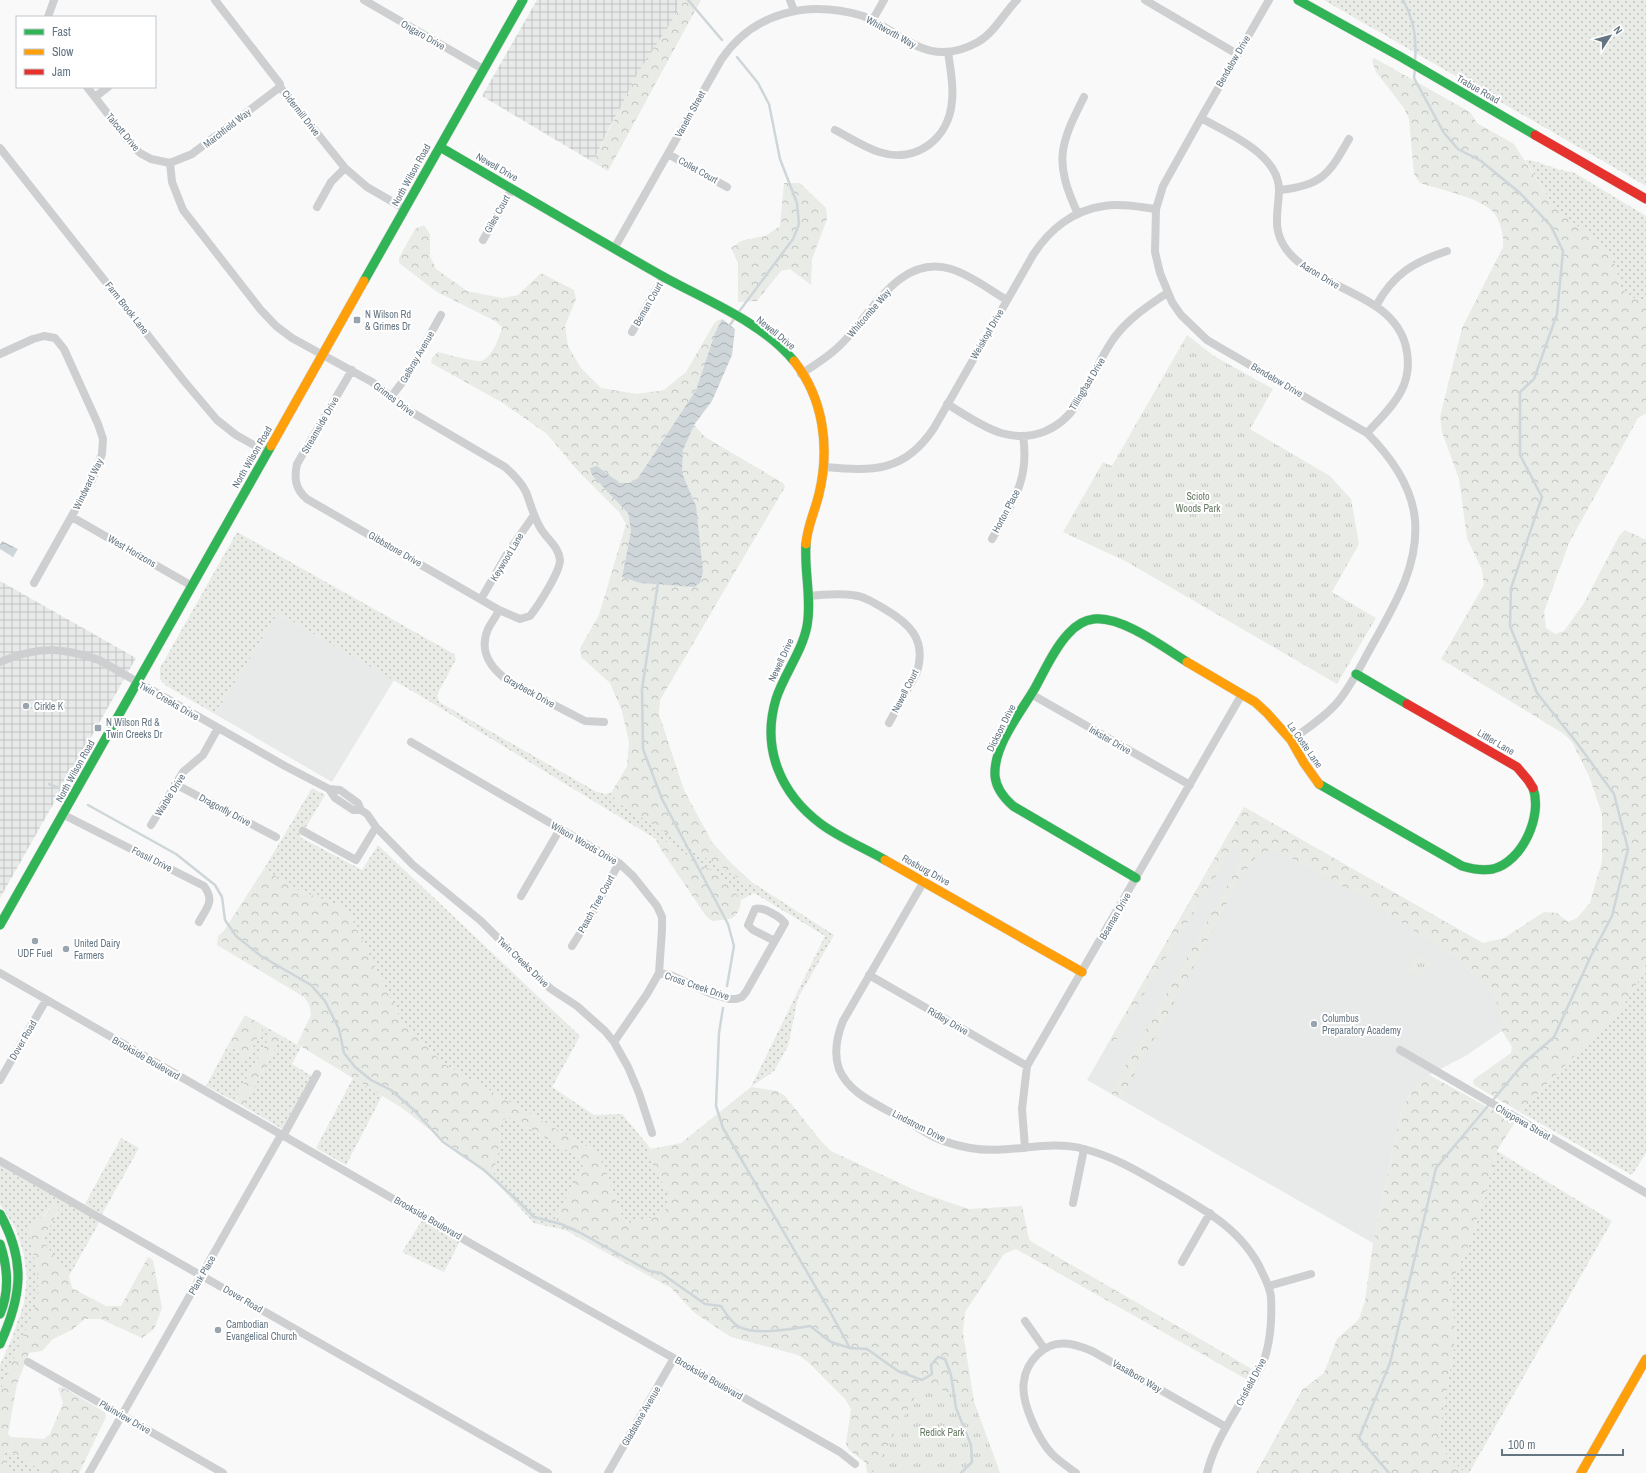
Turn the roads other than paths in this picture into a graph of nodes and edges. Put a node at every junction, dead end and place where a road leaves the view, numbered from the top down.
1 (54, 0) edge
2 (215, 0) edge
3 (364, 0) edge
4 (523, 0) edge
5 (790, 0) edge
6 (884, 0) edge
7 (1017, 0) edge
8 (1144, 0) edge
9 (1269, 0) edge
10 (1298, 0) edge
11 (793, 8) junction
12 (48, 16) edge
13 (872, 21) junction
14 (948, 52) junction
15 (1237, 54) junction
16 (483, 69) junction
17 (280, 87) junction
18 (88, 88) edge
19 (107, 88) edge
20 (95, 97) junction
21 (1084, 97) dead end
22 (1201, 118) junction
23 (835, 130) dead end
24 (1349, 139) dead end
25 (440, 147) junction
26 (0, 148) edge
27 (668, 154) junction
28 (170, 163) junction
29 (345, 168) junction
30 (728, 186) dead end
31 (512, 189) junction
32 (1279, 190) junction
33 (1646, 199) edge
34 (317, 207) dead end
35 (405, 209) junction
36 (1156, 209) junction
37 (1078, 214) junction
38 (483, 240) dead end
39 (615, 248) junction
40 (1447, 251) dead end
41 (664, 276) junction
42 (1167, 292) junction
43 (1007, 300) junction
44 (1376, 306) junction
45 (441, 315) dead end
46 (632, 332) dead end
47 (0, 354) edge
48 (324, 355) junction
49 (352, 370) junction
50 (801, 374) junction
51 (391, 397) junction
52 (947, 404) junction
53 (1367, 433) junction
54 (1023, 436) junction
55 (268, 453) junction
56 (824, 466) junction
57 (296, 483) joint
58 (534, 515) junction
59 (72, 517) junction
60 (992, 539) dead end
61 (34, 583) dead end
62 (192, 586) junction
63 (809, 596) junction
64 (481, 599) junction
65 (500, 610) junction
66 (1103, 619) joint
67 (0, 662) edge
68 (1356, 674) junction
69 (137, 683) junction
70 (1031, 694) junction
71 (1242, 694) junction
72 (604, 722) dead end
73 (889, 723) dead end
74 (218, 728) junction
75 (1291, 740) junction
76 (411, 742) dead end
77 (777, 767) joint
78 (175, 784) junction
79 (1190, 786) junction
80 (64, 815) junction
81 (151, 825) dead end
82 (376, 827) junction
83 (560, 829) junction
84 (303, 831) dead end
85 (276, 837) dead end
86 (619, 863) junction
87 (1494, 869) joint
88 (1136, 878) junction
89 (924, 881) junction
90 (521, 896) dead end
91 (199, 922) dead end
92 (0, 925) edge
93 (775, 941) junction
94 (572, 946) dead end
95 (1082, 972) junction
96 (0, 973) edge
97 (659, 973) junction
98 (869, 976) junction
99 (46, 1000) junction
100 (614, 1042) junction
101 (1400, 1050) dead end
102 (1027, 1066) junction
103 (317, 1074) dead end
104 (0, 1080) edge
105 (652, 1133) dead end
106 (282, 1135) junction
107 (1025, 1148) junction
108 (1084, 1149) junction
109 (0, 1161) edge
110 (1646, 1193) edge
111 (1073, 1203) dead end
112 (1210, 1213) junction
113 (0, 1214) edge
114 (0, 1244) edge
115 (1182, 1262) dead end
116 (1311, 1274) dead end
117 (201, 1276) junction
118 (1269, 1286) junction
119 (0, 1314) edge
120 (1025, 1321) dead end
121 (0, 1344) edge
122 (1044, 1348) junction
123 (674, 1358) junction
124 (1646, 1359) edge
125 (28, 1362) dead end
126 (122, 1416) junction
127 (1226, 1427) junction
128 (855, 1464) dead end
129 (89, 1473) edge
130 (223, 1473) edge
131 (548, 1473) edge
132 (608, 1473) edge
133 (1076, 1473) edge
134 (1207, 1473) edge
135 (1581, 1473) edge

1 - 12 street
2 - 17 street, Cidermill Drive
3 - 16 street, Ongaro Drive
4 - 16 main road, North Wilson Road
5 - 11 street
6 - 13 street
7 - 14 street, Whitworth Way
8 - 15 street
9 - 15 street, Bendelow Drive
10 - 33 main road, Trabue Road
11 - 13 street, Whitworth Way
11 - 27 street, Vanelm Street
13 - 14 street, Whitworth Way
14 - 23 street
15 - 22 street, Bendelow Drive
16 - 25 main road, North Wilson Road
17 - 28 street, Marchfield Way
17 - 29 street, Cidermill Drive
18 - 20 street, Talcott Drive
19 - 20 street
20 - 28 street, Talcott Drive
21 - 37 street
22 - 32 street, Aaron Drive
22 - 36 street, Bendelow Drive
24 - 32 street
25 - 31 main road, Newell Drive
25 - 35 main road, North Wilson Road
26 - 55 street, Farm Brook Lane
27 - 30 street, Collet Court
27 - 39 street, Vanelm Street
28 - 48 street, Grimes Drive
29 - 34 street
29 - 35 street, Cidermill Drive
31 - 38 street, Giles Court
31 - 39 main road, Newell Drive
32 - 44 street, Aaron Drive
35 - 48 main road, North Wilson Road
36 - 37 street, Weiskopf Drive
36 - 42 street, Bendelow Drive
37 - 43 street, Weiskopf Drive
39 - 41 main road, Newell Drive
40 - 44 street
41 - 46 street, Beman Court
41 - 50 main road, Newell Drive
42 - 53 street, Bendelow Drive
42 - 54 street, Tillinghast Drive
43 - 50 street, Whitcombe Way
43 - 52 street, Weiskopf Drive
44 - 53 street, Aaron Drive
45 - 51 street, Gelbray Avenue
47 - 59 street, Windward Way
48 - 49 street, Grimes Drive
48 - 55 main road, North Wilson Road
49 - 51 street, Grimes Drive
49 - 57 street, Streamside Drive
50 - 56 main road, Newell Drive
51 - 58 street, Grimes Drive
52 - 54 street, Tillinghast Drive
52 - 56 street, Weiskopf Drive
53 - 68 street, Bendelow Drive
54 - 60 street, Horton Place
55 - 62 main road, North Wilson Road
56 - 63 main road, Newell Drive
57 - 64 street, Gibbstone Drive
58 - 64 street, Keywood Lane
58 - 65 street, Grimes Drive
59 - 61 street, Windward Way
59 - 62 street, West Horizons
62 - 69 main road, North Wilson Road
63 - 73 street, Newell Court
63 - 77 main road, Newell Drive
64 - 65 street, Gibbstone Drive
65 - 72 street, Graybeck Drive
66 - 70 main road, Dickson Drive
66 - 71 main road, La Coste Lane
67 - 69 street, Twin Creeks Drive
68 - 75 street, Bendelow Drive
68 - 87 main road, Littler Lane
69 - 74 street, Twin Creeks Drive
69 - 80 main road, North Wilson Road
70 - 79 street, Inkster Drive
70 - 88 main road, Dickson Drive
71 - 75 main road, La Coste Lane
71 - 79 street, Beaman Drive
74 - 78 street, Warble Drive
74 - 82 street, Twin Creeks Drive
75 - 87 main road, La Coste Lane
76 - 83 street, Wilson Woods Drive
77 - 89 main road, Rosburg Drive
78 - 81 street, Warble Drive
78 - 85 street, Dragonfly Drive
79 - 88 street, Beaman Drive
80 - 91 street, Fossil Drive
80 - 92 main road, North Wilson Road
82 - 84 street
82 - 100 street, Twin Creeks Drive
83 - 86 street, Wilson Woods Drive
83 - 90 street
86 - 94 street, Peach Tree Court
86 - 97 street, Wilson Woods Drive
88 - 95 street, Beaman Drive
89 - 95 main road, Rosburg Drive
89 - 98 street, Lindstrom Drive
93 - 93 street, Cross Creek Drive
93 - 97 street, Cross Creek Drive
95 - 102 street, Beaman Drive
96 - 99 street, Brookside Boulevard
97 - 100 street, Wilson Woods Drive
98 - 102 street, Ridley Drive
98 - 107 street, Lindstrom Drive
99 - 104 street, Dover Road
99 - 106 street, Brookside Boulevard
100 - 105 street, Twin Creeks Drive
101 - 110 street, Chippewa Street
102 - 107 street, Beaman Drive
103 - 106 street, Plank Place
106 - 117 street, Plank Place
106 - 123 street, Brookside Boulevard
107 - 108 street, Lindstrom Drive
108 - 111 street
108 - 112 street, Lindstrom Drive
109 - 117 street, Dover Road
112 - 115 street
112 - 118 street, Lindstrom Drive
113 - 121 main road
114 - 119 main road
116 - 118 street
117 - 126 street, Plank Place
117 - 131 street, Dover Road
118 - 127 street, Crisfield Drive
120 - 122 street
122 - 127 street, Vasalboro Way
122 - 133 street
123 - 128 street, Brookside Boulevard
123 - 132 street, Gladstone Avenue
124 - 135 main road
125 - 126 street, Plainview Drive
126 - 129 street, Plank Place
126 - 130 street, Plainview Drive
127 - 134 street, Crisfield Drive

